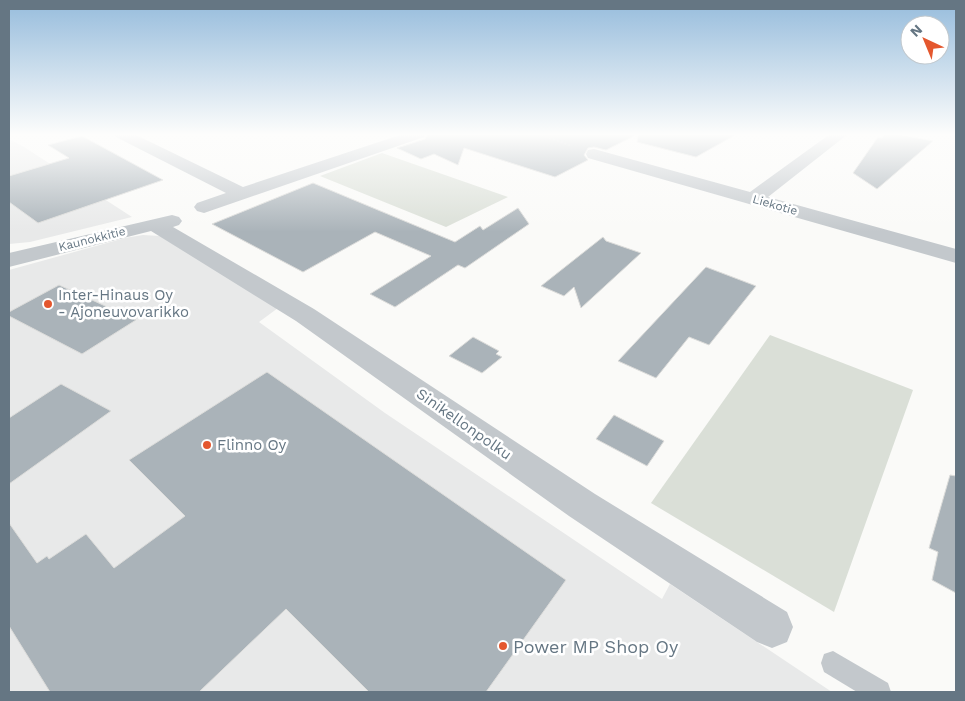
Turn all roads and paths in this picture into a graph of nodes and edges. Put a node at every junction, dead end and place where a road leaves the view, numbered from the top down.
1 (187, 167) edge
2 (322, 167) edge
3 (639, 167) edge
4 (796, 167) edge
5 (242, 194) junction
6 (753, 199) junction
7 (204, 206) dead end
8 (177, 220) dead end
9 (154, 224) junction
10 (956, 256) edge
11 (9, 260) edge
12 (772, 627) dead end
13 (834, 663) dead end
14 (879, 692) edge

1 - 5 street
2 - 5 street
3 - 6 street, Liekotie
4 - 6 street
5 - 7 street
6 - 10 street, Liekotie
8 - 9 street, Kaunokkitie
9 - 11 street, Kaunokkitie
9 - 12 street, Sinikellonpolku
13 - 14 lane

